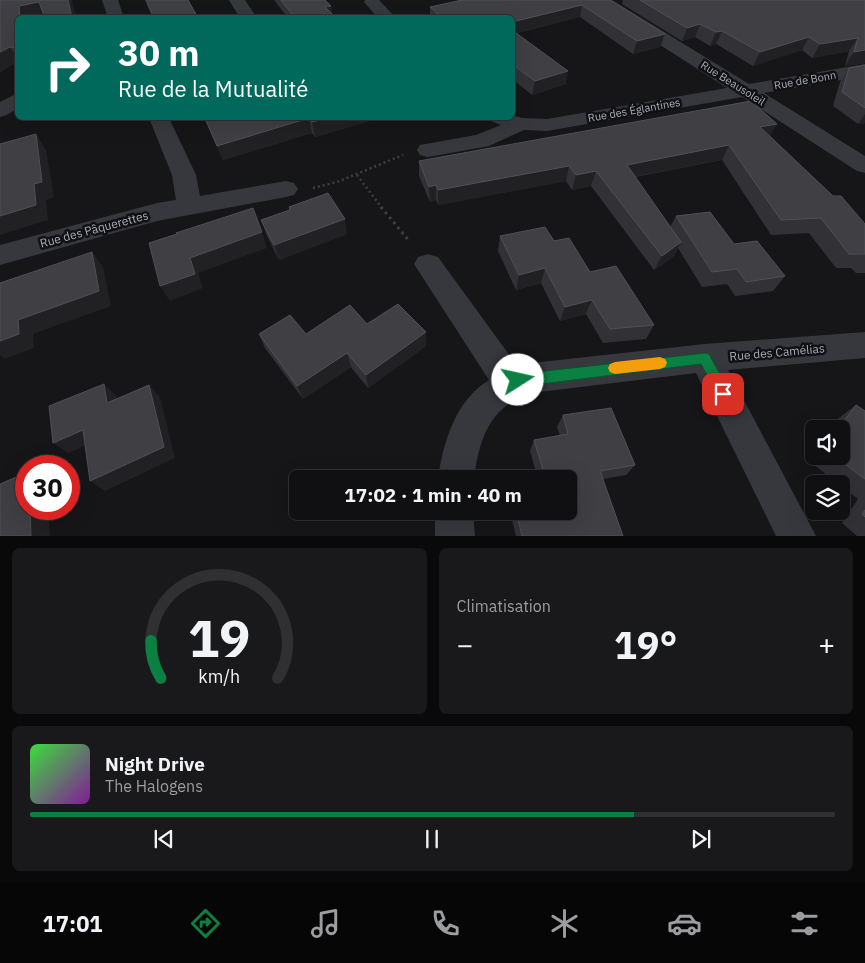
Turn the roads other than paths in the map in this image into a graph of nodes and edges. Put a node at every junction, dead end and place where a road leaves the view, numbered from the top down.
1 (110, 0) edge
2 (237, 0) edge
3 (601, 0) edge
4 (372, 2) dead end
5 (115, 15) edge
6 (247, 15) edge
7 (385, 15) edge
8 (865, 70) edge
9 (746, 91) junction
10 (15, 101) edge
11 (0, 111) edge
12 (160, 120) edge
13 (507, 120) edge
14 (521, 124) junction
15 (428, 150) road end
16 (865, 166) edge
17 (286, 189) road end
18 (189, 205) junction
19 (0, 255) edge
20 (428, 264) road end
21 (865, 345) edge
22 (705, 358) junction
23 (510, 383) junction
24 (458, 470) edge
25 (454, 520) edge
26 (455, 536) edge
27 (797, 536) edge

1 - 5 street
2 - 6 street
3 - 9 street, Rue Beausoleil
4 - 7 street
8 - 9 street, Rue de Bonn
9 - 14 street, Rue des Églantines
9 - 16 street, Rue Beausoleil
10 - 11 street
12 - 18 street
13 - 14 street, Rue des Églantines
14 - 15 street, Rue des Églantines
17 - 18 street, Rue des Pâquerettes
18 - 19 street, Rue des Pâquerettes
20 - 23 street
21 - 22 street, Rue des Camélias
22 - 23 street, Rue des Camélias
22 - 27 street
23 - 24 street
25 - 26 street

